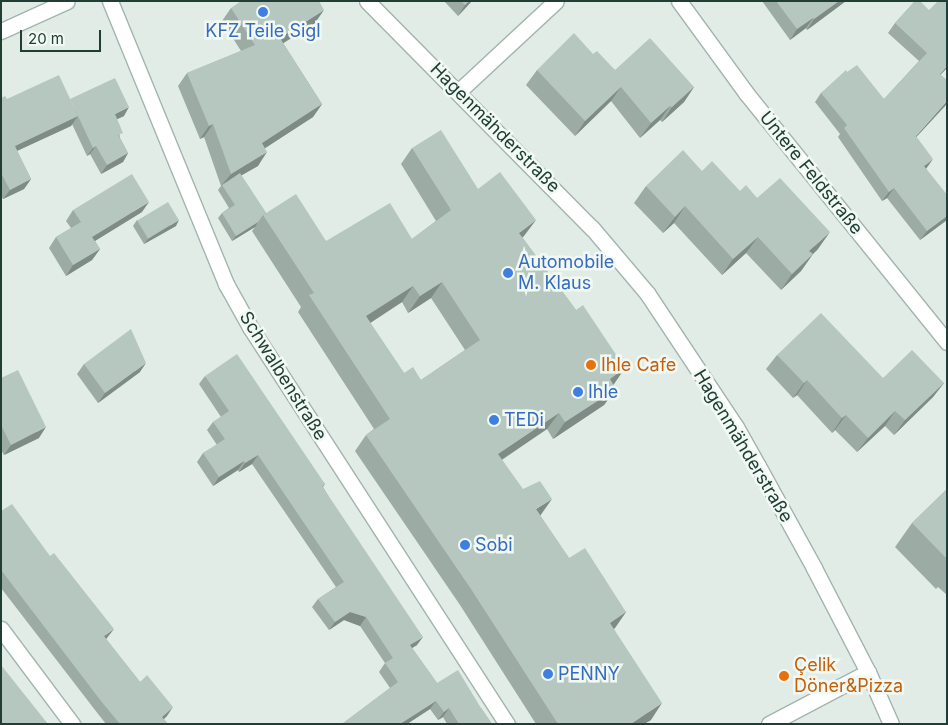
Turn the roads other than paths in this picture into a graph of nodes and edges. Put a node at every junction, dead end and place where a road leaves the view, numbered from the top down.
1 (66, 1) edge
2 (110, 1) edge
3 (367, 1) edge
4 (556, 1) edge
5 (679, 1) edge
6 (1, 31) edge
7 (459, 91) junction
8 (947, 342) edge
9 (1, 629) edge
10 (868, 672) junction
11 (72, 724) edge
12 (507, 724) edge
13 (769, 724) edge
14 (891, 724) edge

1 - 6 street
2 - 12 street, Schwalbenstraße
3 - 7 street, Hagenmähderstraße
4 - 7 street
5 - 8 street, Untere Feldstraße
7 - 10 street, Hagenmähderstraße
9 - 11 street
10 - 13 street
10 - 14 street, Hagenmähderstraße

